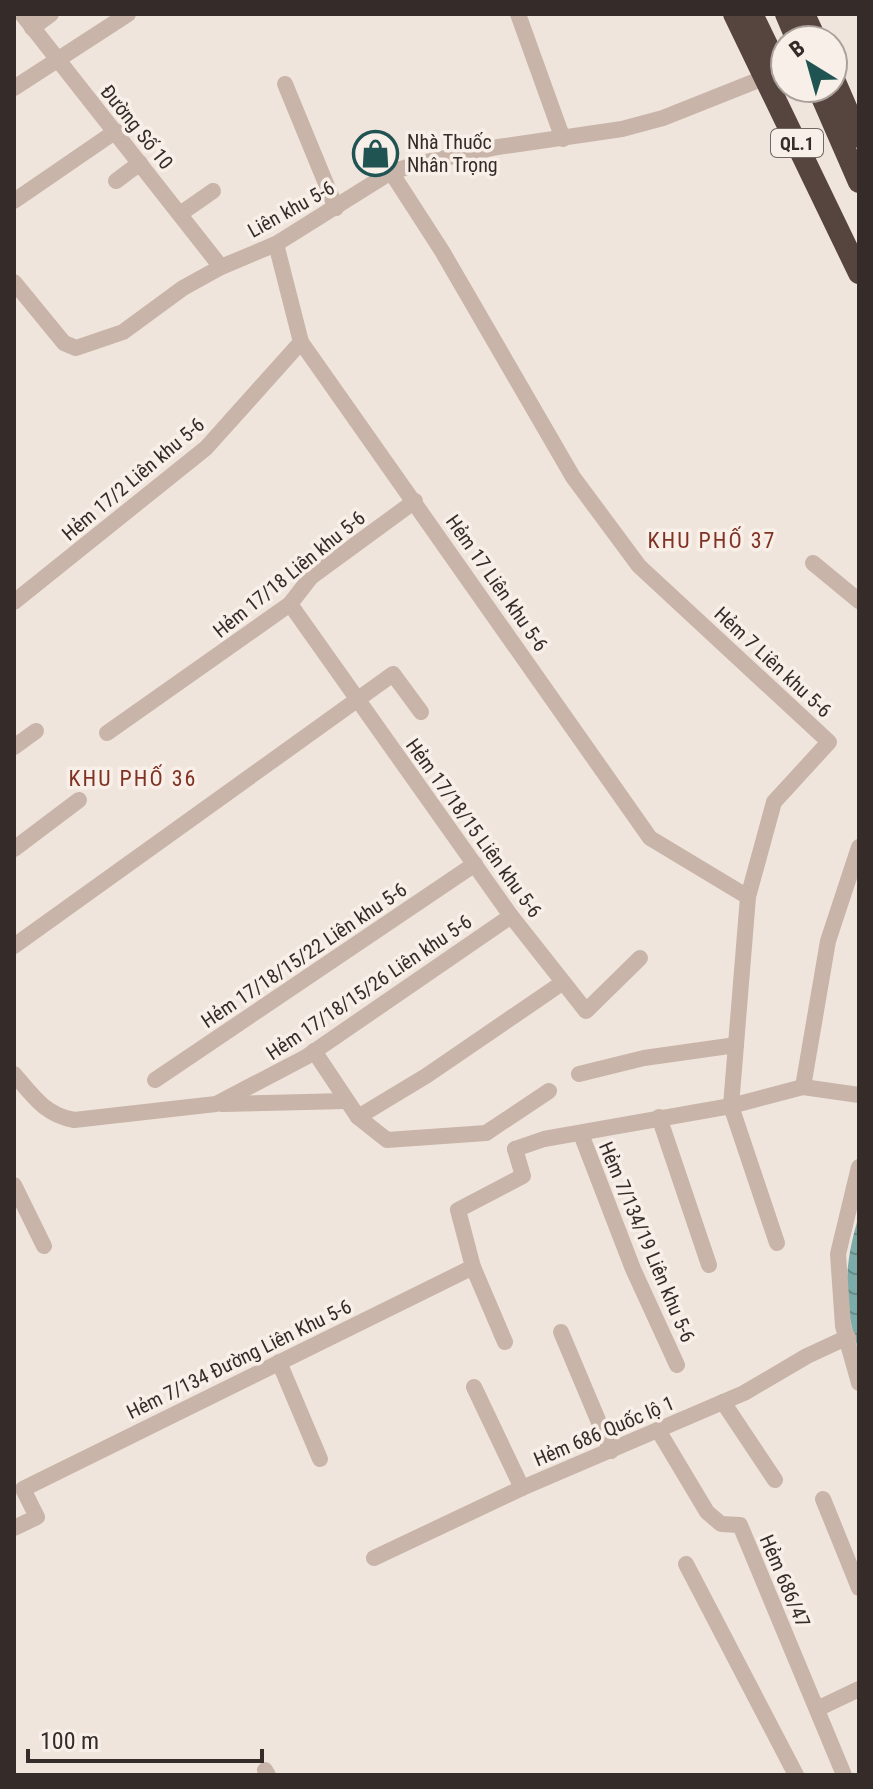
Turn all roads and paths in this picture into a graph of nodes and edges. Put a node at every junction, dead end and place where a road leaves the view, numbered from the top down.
1 (51, 14) edge
2 (128, 14) edge
3 (518, 14) edge
4 (734, 14) edge
5 (752, 14) edge
6 (27, 21) edge
7 (769, 54) edge
8 (56, 60) junction
9 (769, 64) edge
10 (285, 84) dead end
11 (769, 84) edge
12 (14, 88) edge
13 (790, 104) edge
14 (792, 104) edge
15 (825, 104) edge
16 (845, 104) edge
17 (116, 131) junction
18 (859, 137) edge
19 (563, 139) junction
20 (140, 163) junction
21 (391, 172) junction
22 (116, 181) dead end
23 (859, 182) edge
24 (213, 191) dead end
25 (14, 201) edge
26 (336, 208) junction
27 (180, 214) junction
28 (859, 240) edge
29 (276, 244) junction
30 (221, 267) junction
31 (859, 273) edge
32 (14, 282) edge
33 (301, 342) junction
34 (415, 501) junction
35 (813, 563) dead end
36 (859, 601) edge
37 (14, 602) edge
38 (290, 604) junction
39 (355, 699) junction
40 (421, 712) dead end
41 (36, 731) dead end
42 (107, 733) dead end
43 (14, 747) edge
44 (79, 800) dead end
45 (859, 847) edge
46 (14, 849) edge
47 (475, 864) junction
48 (748, 897) junction
49 (511, 916) junction
50 (15, 946) edge
51 (640, 958) dead end
52 (562, 983) junction
53 (736, 1045) junction
54 (314, 1051) junction
55 (14, 1074) edge
56 (579, 1074) dead end
57 (155, 1080) dead end
58 (803, 1087) junction
59 (549, 1091) dead end
60 (859, 1095) edge
61 (346, 1101) junction
62 (216, 1104) junction
63 (731, 1106) junction
64 (358, 1117) junction
65 (659, 1117) junction
66 (486, 1133) junction
67 (581, 1134) junction
68 (515, 1149) junction
69 (859, 1167) edge
70 (14, 1185) edge
71 (777, 1243) dead end
72 (44, 1246) dead end
73 (709, 1265) dead end
74 (473, 1267) junction
75 (561, 1332) dead end
76 (848, 1337) junction
77 (505, 1342) dead end
78 (279, 1362) junction
79 (677, 1365) dead end
80 (859, 1383) edge
81 (474, 1387) dead end
82 (723, 1402) junction
83 (658, 1430) junction
84 (611, 1451) junction
85 (320, 1459) dead end
86 (775, 1480) dead end
87 (522, 1488) junction
88 (823, 1499) dead end
89 (14, 1528) edge
90 (374, 1558) dead end
91 (686, 1564) dead end
92 (859, 1588) edge
93 (859, 1689) edge
94 (817, 1709) junction
95 (859, 1769) edge
96 (796, 1775) edge
97 (847, 1775) edge

1 - 6 street
2 - 8 street
3 - 19 street
4 - 9 highway, QL.1
5 - 7 highway, QL.1
6 - 8 street, Đường Số 10
8 - 12 street
8 - 17 street, Đường Số 10
10 - 26 street
11 - 19 street, Liên khu 5-6
13 - 31 highway, QL.1
14 - 28 highway, QL.1
15 - 23 highway, QL.1
16 - 18 highway, QL.1
17 - 20 street, Đường Số 10
17 - 25 street
19 - 21 street, Liên khu 5-6
20 - 22 street
20 - 27 street, Đường Số 10
21 - 26 street, Liên khu 5-6
21 - 48 street, Hẻm 7 Liên khu 5-6
24 - 27 street
26 - 29 street, Liên khu 5-6
27 - 30 street, Đường Số 10
29 - 30 street, Liên khu 5-6
29 - 33 street, Hẻm 17 Liên khu 5-6
30 - 32 street, Liên khu 5-6
33 - 34 street, Hẻm 17 Liên khu 5-6
33 - 37 street, Hẻm 17/2 Liên khu 5-6
34 - 38 street, Hẻm 17/18 Liên khu 5-6
34 - 48 street, Hẻm 17 Liên khu 5-6
35 - 36 street
38 - 39 street, Hẻm 17/18/15 Liên khu 5-6
38 - 42 street, Hẻm 17/18 Liên khu 5-6
39 - 40 street
39 - 47 street, Hẻm 17/18/15 Liên khu 5-6
39 - 50 street
41 - 43 street
44 - 46 street
45 - 58 street
47 - 49 street, Hẻm 17/18/15 Liên khu 5-6
47 - 57 street, Hẻm 17/18/15/22 Liên khu 5-6
48 - 53 street, Hẻm 7 Liên khu 5-6
49 - 52 street, Hẻm 17/18/15 Liên khu 5-6
49 - 54 street, Hẻm 17/18/15/26 Liên khu 5-6
51 - 52 street, Hẻm 17/18/15 Liên khu 5-6
52 - 64 street
53 - 56 street
53 - 63 street, Hẻm 7 Liên khu 5-6
54 - 61 street
54 - 62 street, Hẻm 17/18/15/26 Liên khu 5-6
55 - 62 street, Hẻm 17/18/15/26 Liên khu 5-6
58 - 60 street
58 - 63 street
59 - 66 street
61 - 62 street
61 - 64 street
63 - 65 street
63 - 71 street, Hẻm 7 Liên khu 5-6
64 - 66 street
65 - 67 street
65 - 73 street
66 - 68 street
67 - 68 street
67 - 79 street, Hẻm 7/134/19 Liên khu 5-6
68 - 74 street
69 - 76 street
70 - 72 street
74 - 77 street
74 - 78 street, Hẻm 7/134 Đường Liên Khu 5-6
75 - 84 street
76 - 80 street
76 - 82 street, Hẻm 686 Quốc lộ 1
78 - 85 street
78 - 89 street, Hẻm 7/134 Đường Liên Khu 5-6
81 - 87 street
82 - 83 street, Hẻm 686 Quốc lộ 1
82 - 86 street
83 - 84 street, Hẻm 686 Quốc lộ 1
83 - 94 street, Hẻm 686/47
84 - 87 street, Hẻm 686 Quốc lộ 1
87 - 90 street, Hẻm 686 Quốc lộ 1
88 - 92 street
91 - 96 street
93 - 94 street
94 - 97 street, Hẻm 686/47
95 - 97 street

